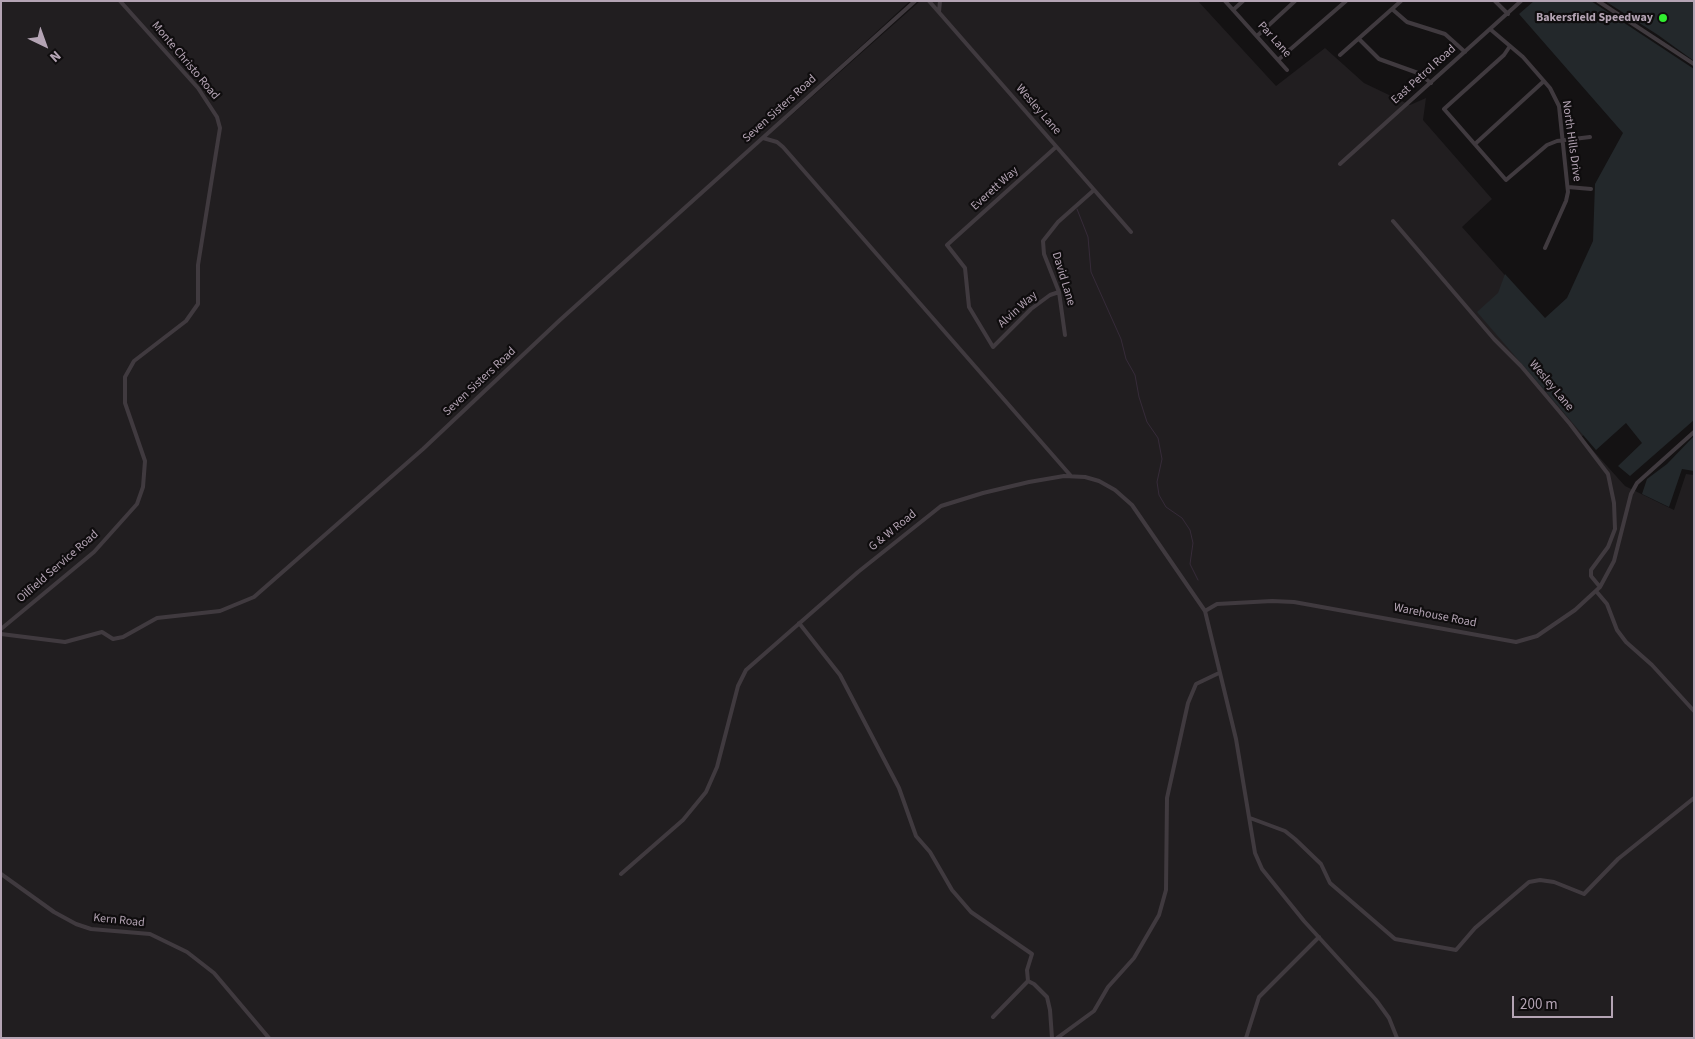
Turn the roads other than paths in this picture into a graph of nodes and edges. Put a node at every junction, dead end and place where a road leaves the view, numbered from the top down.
1 (120, 1) edge
2 (915, 1) edge
3 (929, 1) edge
4 (940, 1) edge
5 (1225, 1) edge
6 (1243, 1) edge
7 (1295, 1) edge
8 (1346, 1) edge
9 (1401, 1) edge
10 (1495, 1) edge
11 (1521, 1) edge
12 (1598, 1) edge
13 (1339, 3) edge
14 (1233, 10) junction
15 (1392, 10) junction
16 (939, 12) junction
17 (1508, 14) junction
18 (1490, 29) junction
19 (1256, 36) junction
20 (1359, 39) junction
21 (1510, 46) junction
22 (1465, 52) junction
23 (1340, 56) dead end
24 (1278, 60) junction
25 (1694, 64) edge
26 (1287, 70) dead end
27 (1544, 82) junction
28 (1431, 83) junction
29 (1590, 137) dead end
30 (763, 138) junction
31 (218, 140) joint
32 (1563, 140) junction
33 (1475, 144) junction
34 (1056, 147) junction
35 (1340, 164) dead end
36 (1568, 187) junction
37 (1591, 189) dead end
38 (1094, 190) junction
39 (1393, 221) dead end
40 (1131, 232) dead end
41 (1546, 248) dead end
42 (1059, 292) junction
43 (1065, 335) dead end
44 (993, 347) joint
45 (1694, 432) edge
46 (1071, 476) junction
47 (1600, 587) junction
48 (1596, 591) junction
49 (1205, 611) junction
50 (799, 623) junction
51 (1, 629) edge
52 (1, 634) edge
53 (1219, 673) junction
54 (1694, 711) edge
55 (1694, 798) edge
56 (1250, 818) junction
57 (1, 874) edge
58 (621, 874) dead end
59 (1319, 937) junction
60 (1028, 981) junction
61 (993, 1017) dead end
62 (269, 1038) edge
63 (1052, 1038) edge
64 (1057, 1038) edge
65 (1246, 1038) edge
66 (1397, 1038) edge

1 - 31 street, Monte Christo Road
2 - 30 street, Seven Sisters Road
3 - 16 street, Wesley Lane
4 - 16 street
5 - 14 street, Par Lane
6 - 14 street
7 - 19 street
8 - 13 street
9 - 15 street
10 - 17 street
11 - 17 street, East Petrol Road
12 - 25 street
13 - 24 street
14 - 19 street, Par Lane
15 - 20 street
15 - 22 street
16 - 34 street, Wesley Lane
17 - 18 street, East Petrol Road
18 - 21 street, North Hills Drive
18 - 22 street, East Petrol Road
19 - 24 street, Par Lane
20 - 23 street
20 - 28 street
21 - 27 street, North Hills Drive
21 - 33 street
22 - 28 street, East Petrol Road
24 - 26 street, Par Lane
27 - 32 street, North Hills Drive
27 - 33 street
28 - 35 street, East Petrol Road
29 - 32 street
30 - 46 street
30 - 52 street, Seven Sisters Road
31 - 51 street, Oilfield Service Road
32 - 33 street
32 - 36 street, North Hills Drive
34 - 38 street, Wesley Lane
34 - 44 street, Everett Way
36 - 37 street
36 - 41 street, North Hills Drive
38 - 40 street, Wesley Lane
38 - 42 street, David Lane
39 - 47 street, Wesley Lane
42 - 43 street, David Lane
42 - 44 street, Alvin Way
45 - 47 street, Warehouse Road
46 - 49 street, G & W Road
46 - 50 street, G & W Road
47 - 48 street, Warehouse Road
48 - 49 street, Warehouse Road
48 - 54 street
49 - 53 street, G & W Road
50 - 58 street, G & W Road
50 - 60 street
53 - 56 street, G & W Road
53 - 64 street
55 - 56 street
56 - 59 street, G & W Road
57 - 62 street, Kern Road
59 - 65 street
59 - 66 street, G & W Road
60 - 61 street
60 - 63 street

